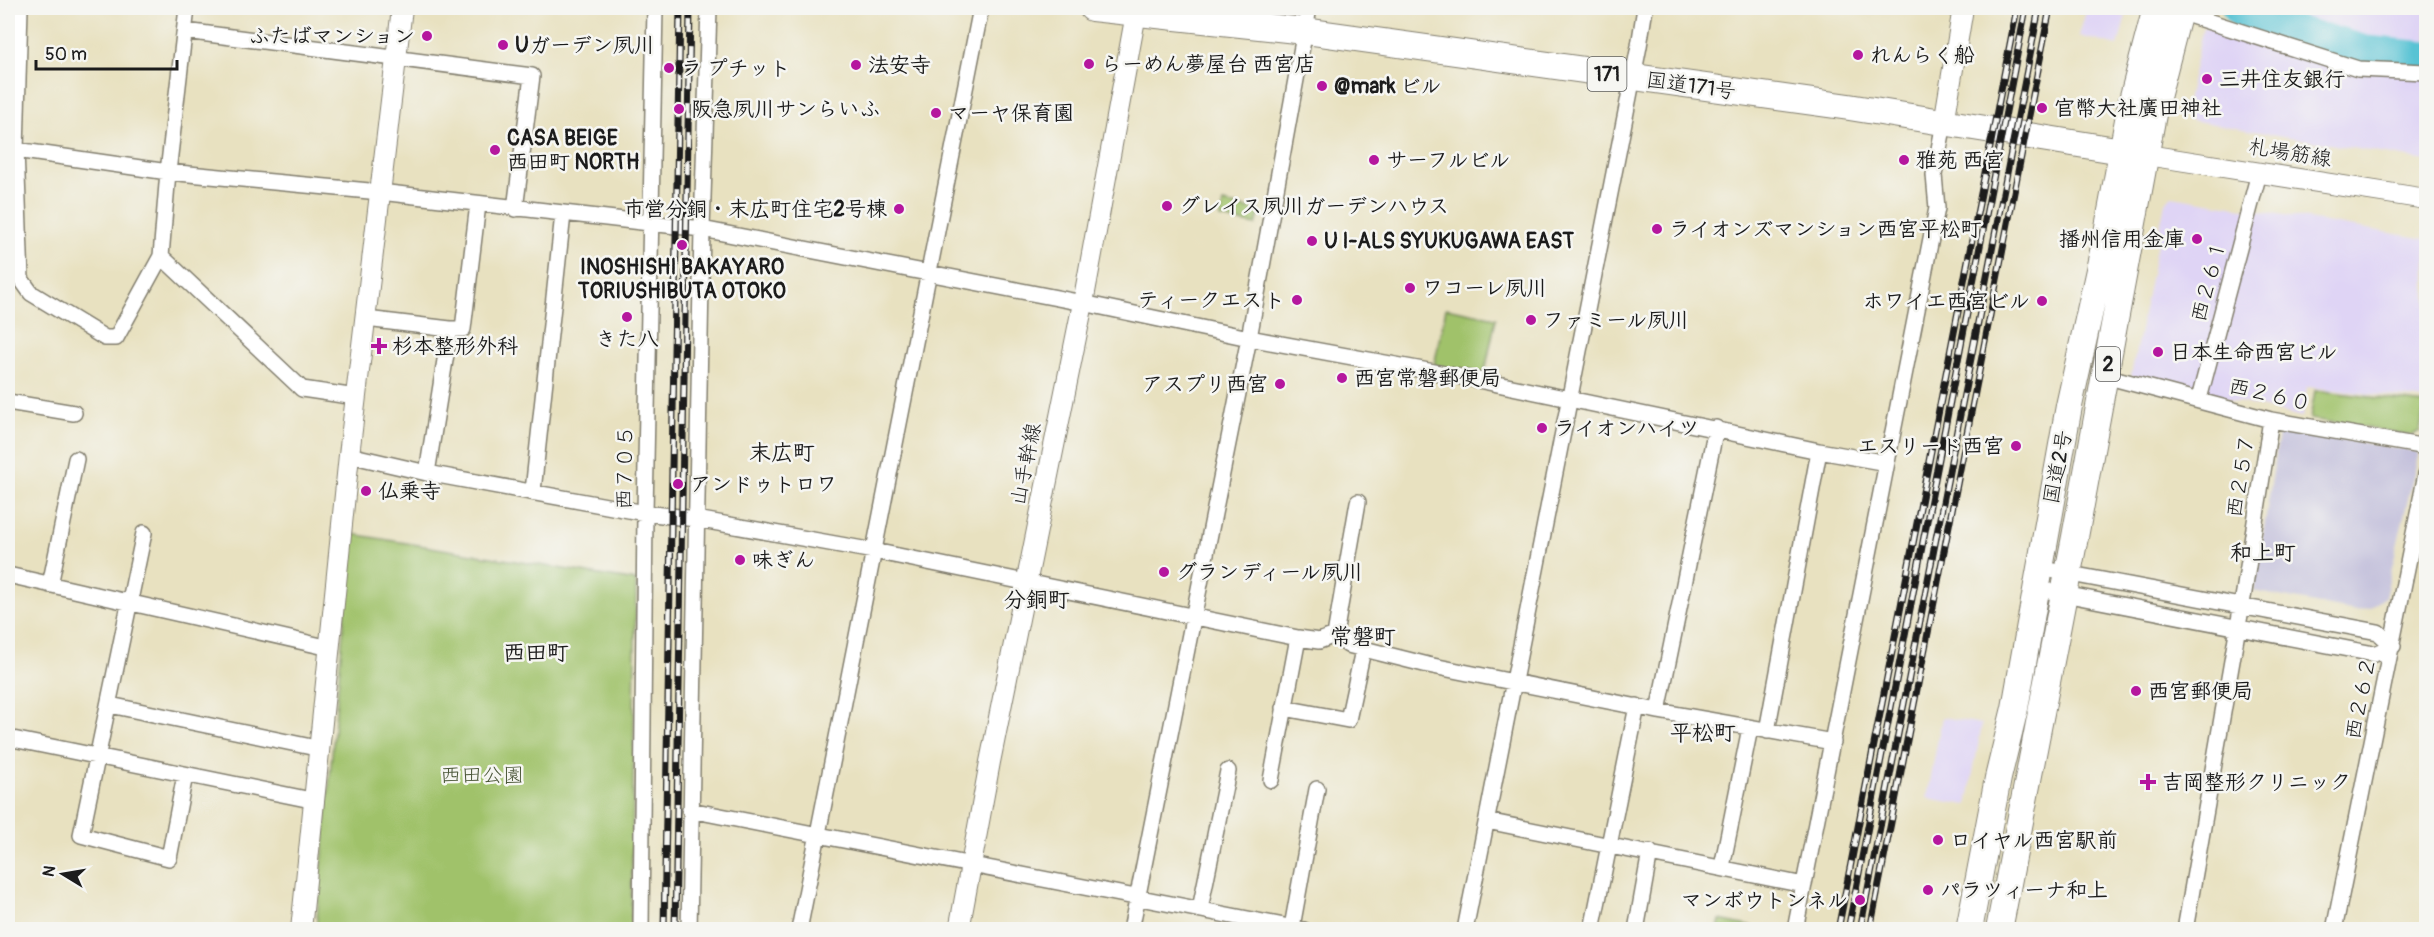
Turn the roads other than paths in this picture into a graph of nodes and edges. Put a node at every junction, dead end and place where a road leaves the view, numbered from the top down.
1 (20, 8) edge
2 (188, 8) edge
3 (402, 8) edge
4 (655, 8) edge
5 (709, 8) edge
6 (981, 8) edge
7 (1092, 8) edge
8 (1645, 8) edge
9 (1963, 8) edge
10 (2172, 9) edge
11 (1137, 10) edge
12 (1307, 19) edge
13 (185, 31) junction
14 (396, 58) junction
15 (2427, 72) edge
16 (1632, 78) junction
17 (1944, 123) junction
18 (12, 151) edge
19 (2122, 151) junction
20 (2147, 155) junction
21 (168, 172) junction
22 (2259, 173) junction
23 (380, 192) junction
24 (2427, 199) edge
25 (478, 204) junction
26 (515, 209) junction
27 (563, 214) junction
28 (650, 222) junction
29 (702, 229) junction
30 (160, 256) junction
31 (929, 273) junction
32 (1083, 303) junction
33 (366, 319) junction
34 (450, 329) junction
35 (1249, 338) junction
36 (2105, 376) junction
37 (356, 397) junction
38 (1570, 399) junction
39 (2199, 399) junction
40 (8, 402) edge
41 (74, 414) dead end
42 (2271, 420) junction
43 (1716, 428) junction
44 (2427, 447) edge
45 (1819, 451) junction
46 (349, 456) junction
47 (76, 459) dead end
48 (1887, 463) junction
49 (427, 473) junction
50 (2427, 474) edge
51 (533, 491) junction
52 (1358, 502) dead end
53 (645, 513) junction
54 (696, 519) junction
55 (144, 534) dead end
56 (874, 551) junction
57 (8, 576) edge
58 (2038, 579) junction
59 (1027, 582) junction
60 (2066, 584) junction
61 (50, 585) junction
62 (131, 603) junction
63 (2242, 607) junction
64 (1195, 615) junction
65 (2238, 627) junction
66 (1335, 635) junction
67 (1298, 638) junction
68 (2393, 646) junction
69 (330, 648) junction
70 (1363, 650) junction
71 (1514, 681) junction
72 (110, 705) junction
73 (1636, 706) junction
74 (1284, 708) junction
75 (1658, 711) junction
76 (1750, 728) junction
77 (1767, 731) junction
78 (8, 738) edge
79 (1833, 742) junction
80 (321, 749) junction
81 (98, 756) junction
82 (1228, 771) dead end
83 (185, 775) junction
84 (1271, 780) dead end
85 (1317, 789) dead end
86 (316, 801) junction
87 (690, 810) junction
88 (1487, 821) junction
89 (818, 836) junction
90 (1610, 845) junction
91 (1650, 852) junction
92 (971, 865) junction
93 (1722, 867) junction
94 (1804, 885) junction
95 (1137, 897) junction
96 (1200, 909) junction
97 (1248, 924) edge
98 (1298, 928) edge
99 (301, 930) edge
100 (641, 930) edge
101 (689, 930) edge
102 (799, 930) edge
103 (959, 930) edge
104 (1131, 930) edge
105 (1465, 930) edge
106 (1592, 930) edge
107 (1636, 930) edge
108 (1795, 930) edge
109 (1969, 930) edge
110 (1999, 930) edge
111 (2185, 930) edge
112 (2334, 930) edge

1 - 18 street
2 - 13 street
3 - 14 street
4 - 28 street, 西７０５
5 - 29 street
6 - 31 street
7 - 11 highway, 国道171号 / 171
8 - 16 street
9 - 17 street
10 - 15 street
10 - 19 highway, 国道2号 / 2
10 - 20 highway, 国道2号 / 2
11 - 12 highway, 国道171号 / 171
11 - 32 street, 山手幹線
12 - 16 highway, 国道171号 / 171
12 - 35 street
13 - 14 street
13 - 21 street
14 - 23 street
14 - 26 street
16 - 17 highway, 国道171号 / 171
16 - 38 street
17 - 19 highway, 国道171号 / 171
17 - 48 street
18 - 21 street
18 - 30 street
19 - 20 highway, 国道171号 / 171
19 - 58 highway, 国道2号 / 2
20 - 22 street, 札場筋線
20 - 36 highway, 国道2号 / 2
21 - 23 street
21 - 30 street
22 - 24 street, 札場筋線
22 - 39 street, 西２６１
23 - 25 street
23 - 33 street
25 - 26 street
25 - 34 street
26 - 27 street
27 - 28 street
27 - 51 street
28 - 29 street
28 - 53 street, 西７０５
29 - 31 street
29 - 54 street
30 - 37 street
31 - 32 street
31 - 56 street
32 - 35 street
32 - 59 street, 山手幹線
33 - 34 street
33 - 37 street
34 - 49 street
35 - 38 street
35 - 64 street
36 - 39 street, 西２６０
36 - 60 highway, 国道2号 / 2
37 - 46 street
38 - 43 street
38 - 71 street
39 - 42 street, 西２６０
40 - 41 street
42 - 44 street, 西２６０
42 - 63 street, 西２５７
43 - 45 street
43 - 75 street
45 - 48 street
45 - 77 street
46 - 49 street
46 - 69 street
47 - 61 street
48 - 79 street
49 - 51 street
50 - 68 street, 西２６２
51 - 53 street
52 - 66 street
53 - 54 street
53 - 100 street, 西７０５
54 - 56 street
54 - 87 street
55 - 62 street
56 - 59 street
56 - 89 street
57 - 61 street
58 - 60 street
58 - 60 street
58 - 109 highway, 国道2号 / 2
59 - 64 street
59 - 92 street, 山手幹線
60 - 63 street
60 - 65 street
60 - 110 highway, 国道2号 / 2
61 - 62 street
62 - 69 street
62 - 72 street
63 - 65 street, 西２５７
63 - 68 street
64 - 67 street
64 - 95 street
65 - 68 street
65 - 111 street, 西２５７
66 - 67 street
66 - 70 street
67 - 74 street
68 - 112 street, 西２６２
69 - 80 street
70 - 71 street
70 - 74 street
71 - 73 street
71 - 88 street
72 - 80 street
72 - 81 street
73 - 75 street
73 - 90 street
74 - 84 street
75 - 76 street
76 - 77 street
76 - 93 street
77 - 79 street
78 - 81 street
79 - 94 street
80 - 86 street
81 - 83 street
81 - 83 street
82 - 96 street
83 - 86 street
85 - 98 street
86 - 99 street
87 - 89 street
87 - 101 street
88 - 90 street
88 - 105 street
89 - 92 street
89 - 102 street
90 - 91 street
90 - 106 street
91 - 93 street
91 - 107 street
92 - 95 street
92 - 103 street, 山手幹線
93 - 94 street
94 - 108 street
95 - 96 street
95 - 104 street
96 - 97 street
97 - 98 street

